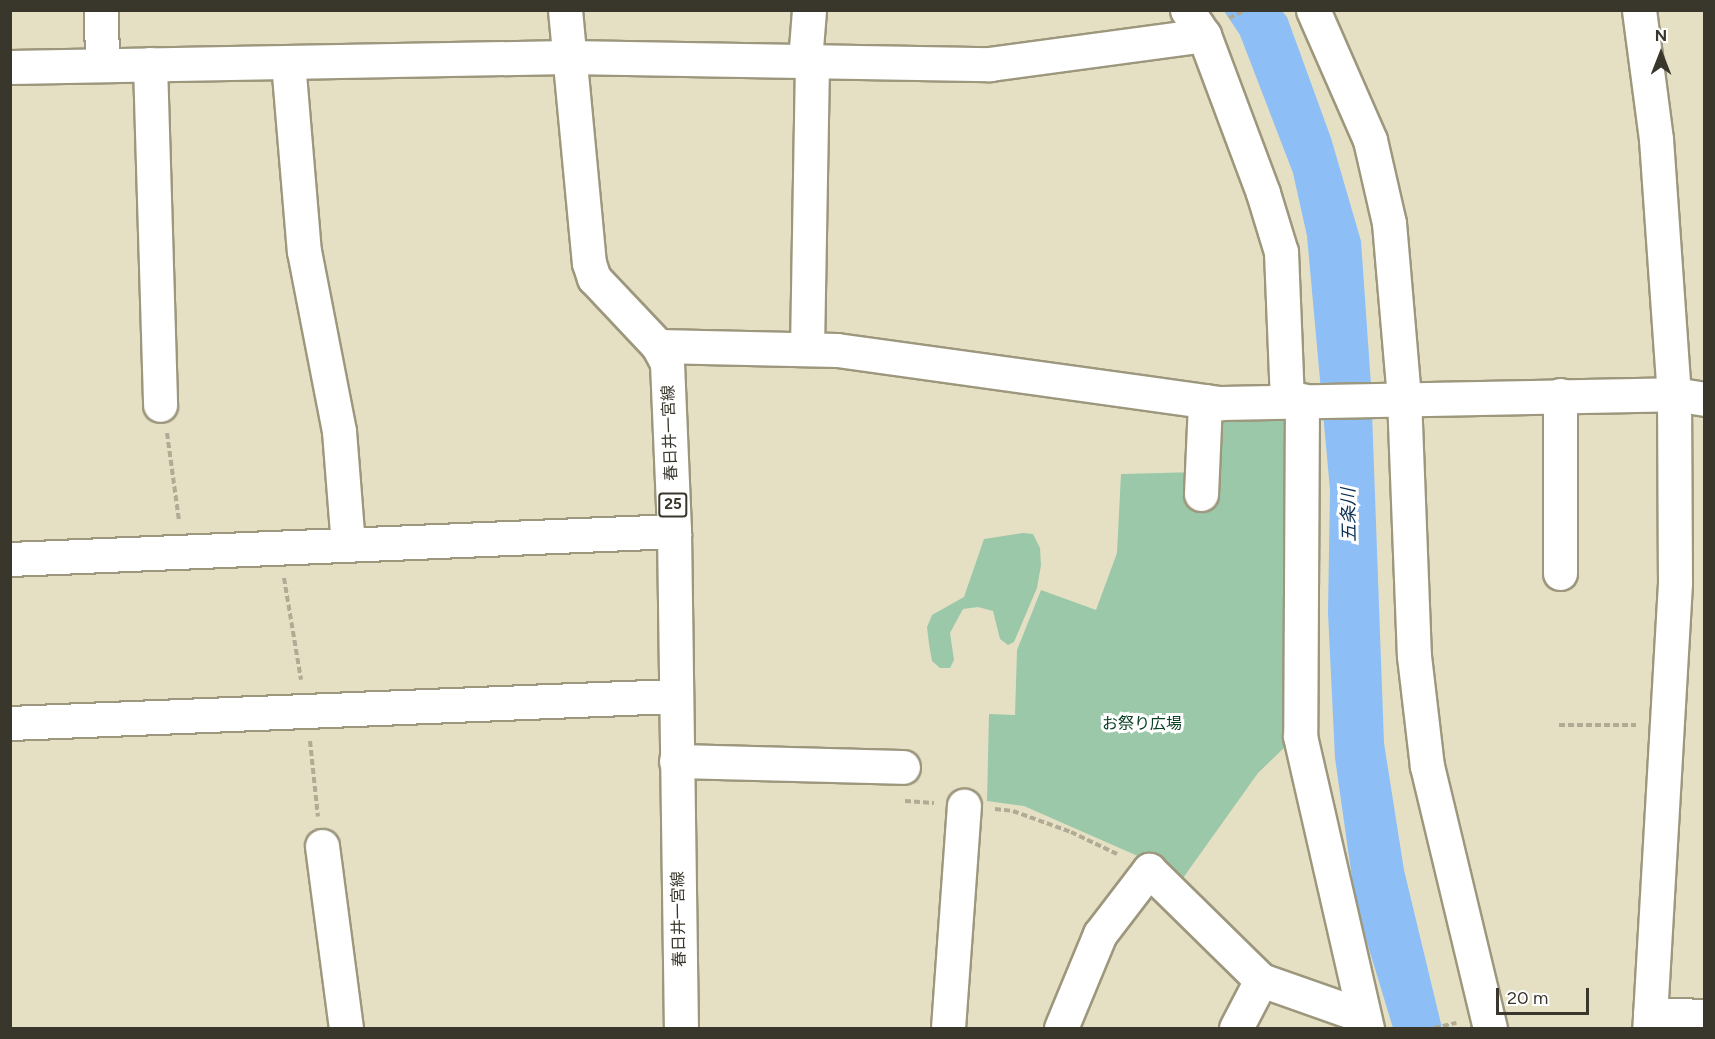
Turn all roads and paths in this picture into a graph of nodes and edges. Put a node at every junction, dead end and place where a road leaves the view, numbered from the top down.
1 (101, 10) edge
2 (565, 10) edge
3 (809, 10) edge
4 (1313, 10) edge
5 (1639, 10) edge
6 (1196, 23) edge
7 (568, 57) junction
8 (808, 61) junction
9 (288, 62) junction
10 (150, 64) junction
11 (102, 66) junction
12 (10, 67) edge
13 (658, 346) junction
14 (807, 349) junction
15 (1560, 395) junction
16 (1689, 396) edge
17 (1404, 397) junction
18 (1295, 400) junction
19 (1205, 401) junction
20 (160, 405) joint
21 (1201, 494) dead end
22 (674, 531) junction
23 (348, 545) junction
24 (183, 552) junction
25 (10, 559) edge
26 (1560, 573) dead end
27 (675, 696) junction
28 (10, 723) edge
29 (1559, 725) dead end
30 (1667, 726) junction
31 (676, 762) junction
32 (903, 767) dead end
33 (901, 800) dead end
34 (964, 806) junction
35 (322, 846) dead end
36 (1149, 870) junction
37 (1261, 981) junction
38 (1704, 1016) edge
39 (1649, 1021) edge
40 (1365, 1022) edge
41 (346, 1029) edge
42 (681, 1029) edge
43 (948, 1029) edge
44 (1061, 1029) edge
45 (1236, 1029) edge
46 (1490, 1029) edge

1 - 11 street
2 - 7 street, 春日井一宮線 / 25
3 - 8 street
4 - 17 street
5 - 16 street
6 - 8 street
6 - 18 street
7 - 8 street
7 - 9 street
7 - 13 street, 春日井一宮線 / 25
8 - 14 street
9 - 10 street
9 - 23 street
10 - 11 street
10 - 20 street
11 - 12 street
13 - 14 street
13 - 22 street, 春日井一宮線 / 25
14 - 19 street
15 - 16 street
15 - 17 street
15 - 26 street
16 - 30 street
17 - 18 street
17 - 46 street
18 - 19 street
18 - 40 street
19 - 21 street
20 - 24 path
22 - 23 street
22 - 27 street, 春日井一宮線 / 25
23 - 24 street
24 - 25 street
27 - 28 street
27 - 31 street, 春日井一宮線 / 25
29 - 30 path
30 - 39 street
31 - 32 street
31 - 42 street, 春日井一宮線 / 25
33 - 34 path
34 - 36 path
34 - 43 street
35 - 41 street
36 - 37 street
36 - 44 street
37 - 40 street
37 - 45 street
38 - 39 street

